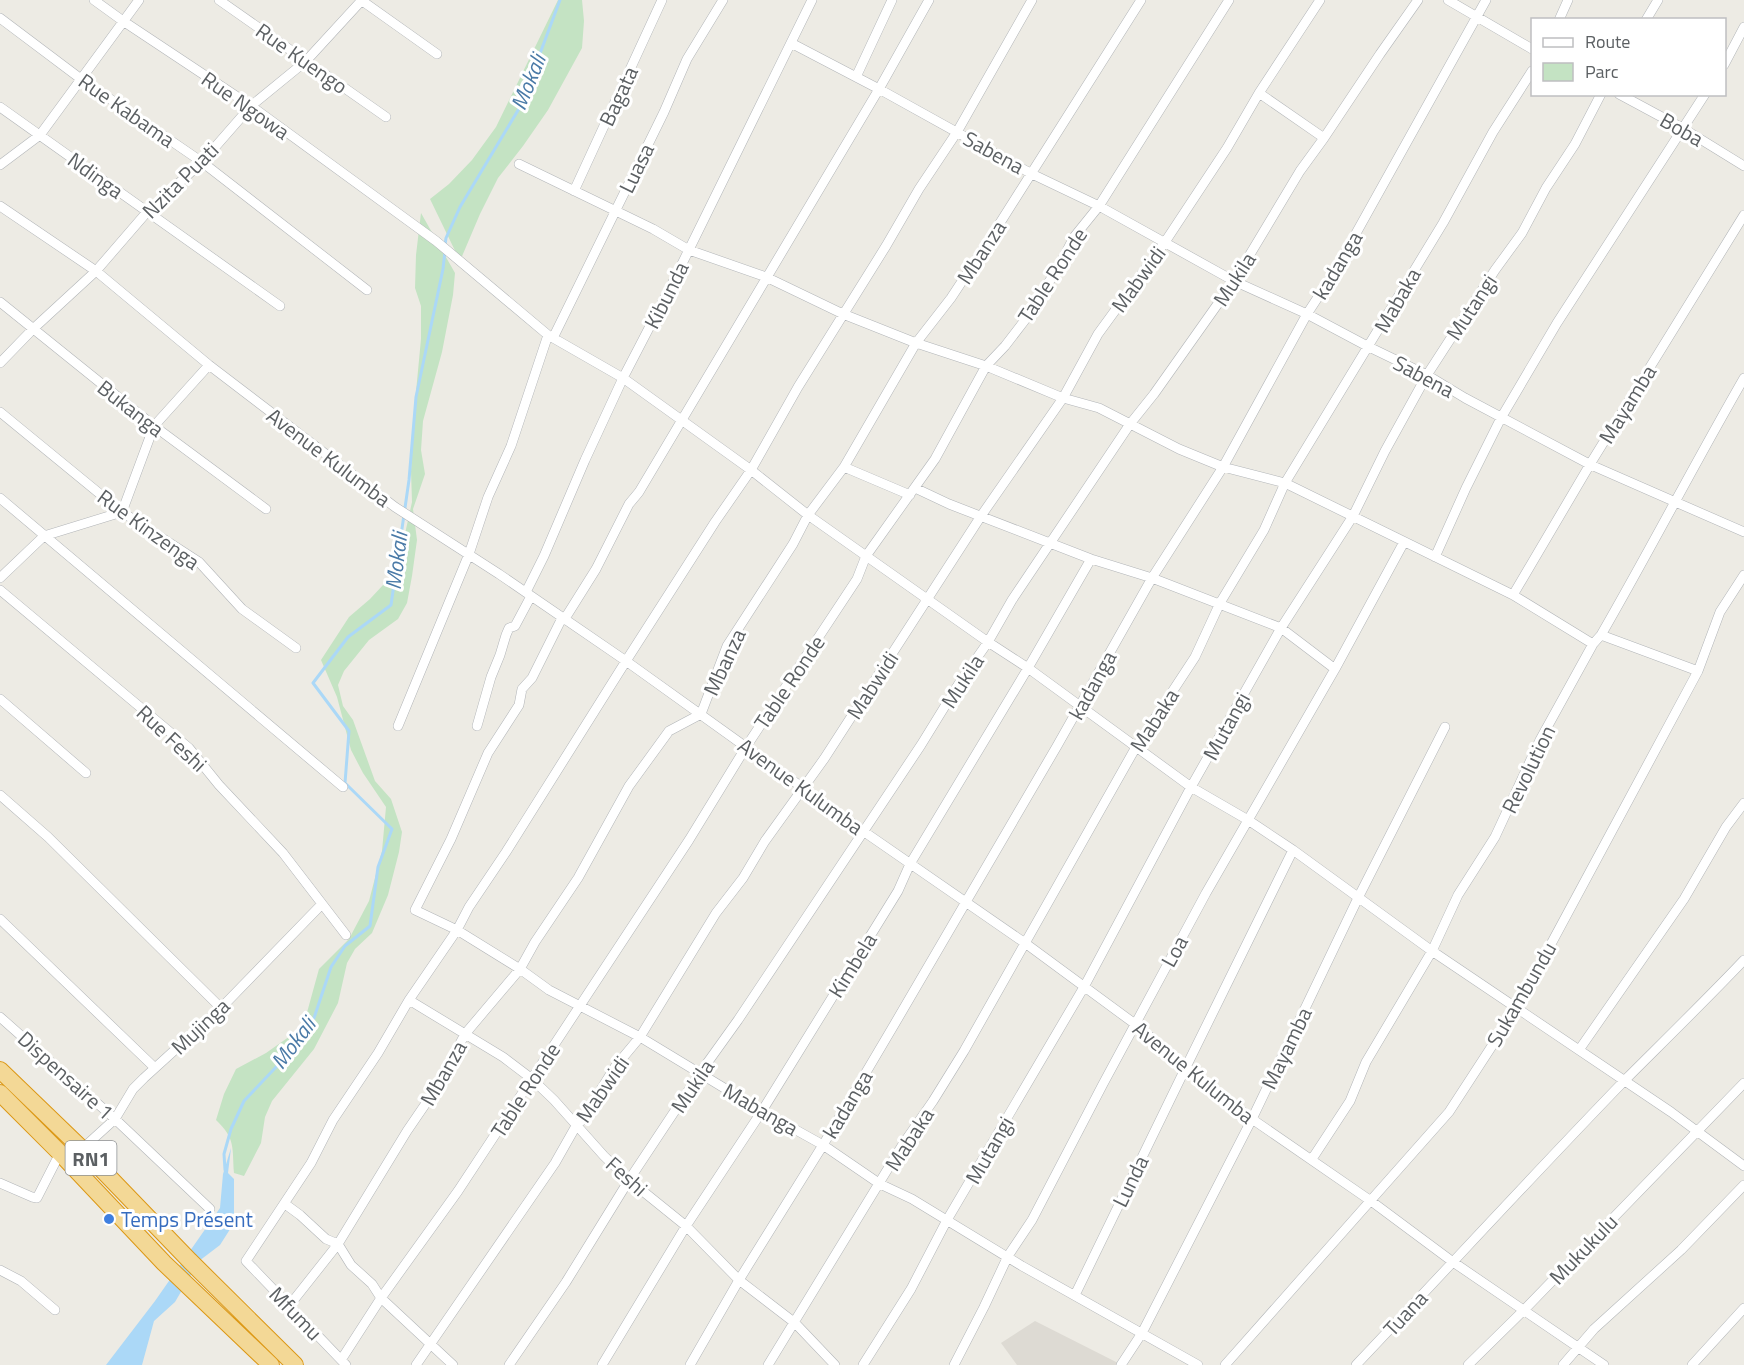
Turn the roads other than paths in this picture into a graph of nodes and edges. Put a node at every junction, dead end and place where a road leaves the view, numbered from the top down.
1 (94, 0) edge
2 (139, 0) edge
3 (219, 0) edge
4 (362, 0) edge
5 (662, 0) edge
6 (723, 0) edge
7 (812, 0) edge
8 (892, 0) edge
9 (929, 0) edge
10 (1032, 0) edge
11 (1141, 0) edge
12 (1229, 0) edge
13 (1320, 0) edge
14 (1418, 0) edge
15 (1448, 0) edge
16 (1486, 0) edge
17 (1568, 0) edge
18 (1658, 0) edge
19 (1477, 16) junction
20 (0, 18) edge
21 (1560, 18) edge
22 (1647, 18) edge
23 (123, 21) junction
24 (1744, 27) edge
25 (791, 43) junction
26 (1531, 48) edge
27 (437, 54) dead end
28 (306, 61) junction
29 (1726, 63) edge
30 (1531, 74) edge
31 (856, 77) junction
32 (81, 79) junction
33 (879, 89) junction
34 (1259, 93) junction
35 (1600, 96) edge
36 (1623, 96) edge
37 (1704, 96) edge
38 (0, 106) edge
39 (251, 106) junction
40 (386, 117) dead end
41 (1684, 129) junction
42 (957, 132) junction
43 (40, 135) junction
44 (1324, 138) junction
45 (202, 162) junction
46 (519, 164) dead end
47 (0, 165) edge
48 (1744, 166) edge
49 (1032, 174) junction
50 (574, 191) junction
51 (0, 206) edge
52 (1099, 206) junction
53 (615, 211) junction
54 (147, 212) junction
55 (1744, 215) edge
56 (1165, 242) junction
57 (689, 250) junction
58 (96, 271) junction
59 (766, 277) junction
60 (1234, 281) junction
61 (367, 290) dead end
62 (0, 302) edge
63 (280, 306) dead end
64 (843, 314) junction
65 (1307, 314) junction
66 (33, 329) junction
67 (550, 336) junction
68 (916, 343) junction
69 (1369, 347) junction
70 (0, 363) edge
71 (209, 365) junction
72 (986, 366) junction
73 (1428, 375) junction
74 (623, 378) junction
75 (1744, 378) edge
76 (1063, 398) junction
77 (0, 412) edge
78 (1501, 418) junction
79 (682, 420) junction
80 (1130, 424) junction
81 (154, 426) junction
82 (1591, 465) junction
83 (844, 467) junction
84 (1223, 467) junction
85 (752, 470) junction
86 (1285, 483) junction
87 (912, 492) junction
88 (0, 498) edge
89 (1675, 501) junction
90 (266, 509) dead end
91 (122, 512) junction
92 (808, 515) junction
93 (981, 516) junction
94 (1353, 516) junction
95 (1744, 532) edge
96 (44, 536) junction
97 (1050, 542) junction
98 (1404, 542) junction
99 (469, 554) junction
100 (866, 556) junction
101 (1435, 557) junction
102 (1091, 559) junction
103 (1744, 574) edge
104 (0, 578) edge
105 (1152, 578) junction
106 (0, 590) edge
107 (529, 594) junction
108 (1514, 595) junction
109 (928, 600) junction
110 (1220, 603) junction
111 (563, 619) junction
112 (1281, 628) junction
113 (1601, 635) junction
114 (988, 642) junction
115 (1593, 644) junction
116 (296, 648) dead end
117 (626, 661) junction
118 (1028, 668) junction
119 (1335, 669) junction
120 (1698, 671) junction
121 (0, 699) edge
122 (1079, 707) junction
123 (701, 714) junction
124 (398, 726) dead end
125 (477, 726) dead end
126 (1444, 727) dead end
127 (746, 747) junction
128 (1136, 747) junction
129 (86, 773) dead end
130 (343, 787) dead end
131 (1191, 787) junction
132 (802, 788) junction
133 (0, 795) edge
134 (1744, 803) edge
135 (1248, 820) junction
136 (863, 831) junction
137 (1293, 850) junction
138 (910, 864) junction
139 (1358, 898) junction
140 (966, 903) junction
141 (322, 904) junction
142 (0, 919) edge
143 (457, 930) junction
144 (346, 935) dead end
145 (1025, 943) junction
146 (1432, 951) junction
147 (1744, 960) edge
148 (520, 969) junction
149 (1084, 987) junction
150 (409, 1000) junction
151 (580, 1006) junction
152 (221, 1008) junction
153 (1516, 1009) junction
154 (0, 1017) edge
155 (1135, 1024) junction
156 (465, 1034) junction
157 (640, 1037) junction
158 (1580, 1050) junction
159 (1186, 1067) junction
160 (155, 1068) junction
161 (0, 1070) edge
162 (700, 1073) junction
163 (532, 1079) junction
164 (1625, 1081) junction
165 (1744, 1083) edge
166 (0, 1093) edge
167 (762, 1111) junction
168 (116, 1119) junction
169 (1252, 1119) junction
170 (576, 1126) junction
171 (1697, 1132) junction
172 (823, 1145) junction
173 (82, 1149) junction
174 (60, 1154) junction
175 (1312, 1159) junction
176 (1744, 1166) edge
177 (629, 1180) junction
178 (0, 1182) edge
179 (880, 1184) junction
180 (1744, 1185) edge
181 (1371, 1201) junction
182 (285, 1204) junction
183 (210, 1209) dead end
184 (947, 1220) junction
185 (686, 1226) junction
186 (338, 1244) junction
187 (1008, 1257) junction
188 (1454, 1262) junction
189 (0, 1270) edge
190 (739, 1280) junction
191 (1075, 1295) junction
192 (381, 1298) junction
193 (289, 1306) junction
194 (1744, 1308) edge
195 (55, 1310) dead end
196 (1524, 1310) junction
197 (795, 1323) junction
198 (1143, 1333) junction
199 (430, 1343) junction
200 (1579, 1347) junction
201 (344, 1363) edge
202 (268, 1364) edge
203 (296, 1365) edge
204 (416, 1365) edge
205 (453, 1365) edge
206 (509, 1365) edge
207 (602, 1365) edge
208 (690, 1365) edge
209 (768, 1365) edge
210 (835, 1365) edge
211 (863, 1365) edge
212 (954, 1365) edge
213 (1121, 1365) edge
214 (1198, 1365) edge
215 (1225, 1365) edge
216 (1356, 1365) edge
217 (1468, 1365) edge
218 (1563, 1365) edge
219 (1604, 1365) edge
220 (1692, 1365) edge

1 - 23 street, Rue Ngowa
2 - 23 street
3 - 28 street, Rue Kuengo
4 - 27 street
4 - 28 street, Nzita Puati
5 - 50 street, Bagata
6 - 53 street, Luasa
7 - 25 street, Kibunda
8 - 31 street
9 - 33 street
10 - 42 street
11 - 49 street, Mbanza
12 - 52 street, Table Ronde
13 - 34 street, Mabwidi
14 - 44 street, Mukila
15 - 19 street
16 - 19 street, kadanga
17 - 21 street
18 - 22 street
19 - 26 street
19 - 65 street, kadanga
20 - 32 street, Rue Kabama
23 - 32 street
23 - 39 street, Rue Ngowa
24 - 29 street
25 - 31 street, Sabena
25 - 57 street, Kibunda
28 - 39 street, Nzita Puati
28 - 40 street, Rue Kuengo
30 - 69 street, Mabaka
31 - 33 street, Sabena
32 - 43 street
32 - 45 street, Rue Kabama
33 - 42 street, Sabena
33 - 59 street
34 - 44 street
34 - 56 street, Mabwidi
35 - 73 street, Mutangi
36 - 41 street, Boba
37 - 41 street
38 - 43 street, Ndinga
39 - 45 street, Nzita Puati
39 - 67 street, Rue Ngowa
41 - 48 street, Boba
41 - 78 street
42 - 49 street, Sabena
42 - 64 street
43 - 47 street
43 - 54 street, Ndinga
44 - 60 street, Mukila
45 - 54 street, Nzita Puati
45 - 61 street, Rue Kabama
46 - 50 street
49 - 52 street, Sabena
49 - 68 street, Mbanza
50 - 53 street
51 - 58 street, Avenue Kulumba
52 - 56 street, Sabena
52 - 72 street, Table Ronde
53 - 57 street
53 - 67 street, Luasa
54 - 58 street, Nzita Puati
54 - 63 street, Ndinga
55 - 82 street, Mayamba
56 - 60 street, Sabena
56 - 76 street, Mabwidi
57 - 59 street
57 - 74 street, Kibunda
58 - 66 street, Nzita Puati
58 - 71 street, Avenue Kulumba
59 - 64 street
59 - 79 street
60 - 65 street, Sabena
60 - 80 street, Mukila
62 - 66 street, Bukanga
64 - 68 street
64 - 85 street
65 - 69 street, Sabena
65 - 84 street, kadanga
66 - 70 street, Nzita Puati
66 - 81 street, Bukanga
67 - 74 street, Rue Ngowa
67 - 99 street, Luasa
68 - 72 street
68 - 83 street, Mbanza
69 - 73 street, Sabena
69 - 86 street, Mabaka
71 - 81 street
71 - 99 street, Avenue Kulumba
72 - 76 street
72 - 87 street, Table Ronde
73 - 78 street, Sabena
73 - 94 street, Mutangi
74 - 79 street, Rue Ngowa
74 - 107 street, Kibunda
75 - 89 street, Revolution
76 - 80 street
76 - 93 street, Mabwidi
77 - 91 street, Rue Kinzenga
78 - 82 street, Sabena
78 - 101 street
79 - 85 street, Rue Ngowa
79 - 111 street
80 - 84 street
80 - 97 street, Mukila
81 - 90 street, Bukanga
81 - 91 street
82 - 89 street, Sabena
82 - 108 street, Mayamba
83 - 87 street
83 - 92 street, Mbanza
84 - 86 street
84 - 105 street, kadanga
85 - 92 street, Rue Ngowa
85 - 117 street
86 - 94 street
86 - 110 street, Mabaka
87 - 93 street
87 - 100 street, Table Ronde
88 - 96 street
89 - 95 street, Sabena
89 - 113 street, Revolution
91 - 96 street
91 - 116 street, Rue Kinzenga
92 - 100 street, Rue Ngowa
92 - 123 street, Mbanza
93 - 97 street
93 - 109 street, Mabwidi
94 - 98 street
94 - 112 street, Mutangi
96 - 104 street
96 - 130 street
97 - 102 street
97 - 114 street, Mukila
98 - 101 street
98 - 119 street, Loa
99 - 107 street, Avenue Kulumba
99 - 124 street, Luasa
100 - 109 street, Rue Ngowa
100 - 127 street, Table Ronde
101 - 108 street
102 - 105 street
102 - 118 street, Kimbela
103 - 120 street, Sukambundu
105 - 110 street
105 - 122 street, kadanga
106 - 141 street, Rue Feshi
107 - 111 street, Avenue Kulumba
107 - 125 street, Kibunda
108 - 115 street
109 - 114 street, Rue Ngowa
109 - 132 street, Mabwidi
110 - 112 street
110 - 128 street, Mabaka
111 - 117 street, Avenue Kulumba
111 - 143 street, Mabanga
112 - 119 street
112 - 131 street, Mutangi
113 - 115 street, Revolution
113 - 120 street
114 - 118 street, Rue Ngowa
114 - 136 street, Mukila
115 - 146 street, Revolution
117 - 123 street, Avenue Kulumba
117 - 143 street
118 - 122 street, Rue Ngowa
118 - 138 street, Kimbela
119 - 135 street, Loa
120 - 153 street, Sukambundu
121 - 129 street
122 - 128 street, Rue Ngowa
122 - 140 street, kadanga
123 - 127 street, Avenue Kulumba
123 - 148 street, Mbanza
126 - 139 street, Mayamba
127 - 132 street, Avenue Kulumba
127 - 151 street, Table Ronde
128 - 131 street, Rue Ngowa
128 - 145 street, Mabaka
131 - 135 street, Rue Ngowa
131 - 149 street, Mutangi
132 - 136 street, Avenue Kulumba
132 - 157 street, Mabwidi
133 - 152 street
134 - 158 street
135 - 137 street, Rue Ngowa
135 - 155 street, Loa
136 - 138 street, Avenue Kulumba
136 - 162 street, Mukila
137 - 139 street, Rue Ngowa
137 - 159 street, Lunda
138 - 140 street, Avenue Kulumba
138 - 167 street, Kimbela
139 - 146 street, Rue Ngowa
139 - 169 street, Mayamba
140 - 145 street, Avenue Kulumba
140 - 172 street, kadanga
141 - 144 street, Rue Feshi
141 - 152 street, Mujinga
142 - 160 street
143 - 148 street, Mabanga
143 - 150 street
145 - 149 street, Avenue Kulumba
145 - 179 street, Mabaka
146 - 153 street, Rue Ngowa
146 - 175 street, Revolution
147 - 164 street
148 - 151 street, Mabanga
148 - 156 street, Mbanza
149 - 155 street, Avenue Kulumba
149 - 184 street, Mutangi
150 - 156 street, Feshi
150 - 182 street
151 - 157 street, Mabanga
151 - 163 street, Table Ronde
152 - 160 street, Mujinga
153 - 158 street, Rue Ngowa
153 - 181 street, Sukambundu
154 - 168 street, Dispensaire 1
155 - 159 street, Avenue Kulumba
155 - 187 street, Loa
156 - 163 street, Feshi
156 - 186 street, Mbanza
157 - 162 street, Mabanga
157 - 170 street, Mabwidi
158 - 164 street, Rue Ngowa
159 - 169 street, Avenue Kulumba
159 - 191 street, Lunda
160 - 168 street, Mujinga
161 - 173 highway, RN1
162 - 167 street, Mabanga
162 - 177 street, Mukila
163 - 170 street, Feshi
163 - 192 street, Table Ronde
164 - 171 street, Rue Ngowa
164 - 188 street
165 - 171 street, Mukukulu
166 - 174 highway, RN1
167 - 172 street, Mabanga
167 - 185 street, Kimbela
168 - 173 street, Mujinga
168 - 183 street, Dispensaire 1
169 - 175 street, Avenue Kulumba
169 - 198 street, Mayamba
170 - 177 street, Feshi
170 - 199 street, Mabwidi
171 - 176 street, Rue Ngowa
171 - 196 street, Mukukulu
172 - 179 street, Mabanga
172 - 190 street, kadanga
173 - 203 highway, RN1
174 - 178 street
174 - 202 highway, RN1
175 - 181 street, Avenue Kulumba
177 - 185 street, Feshi
177 - 206 street, Mukila
179 - 184 street, Mabanga
179 - 197 street, Mabaka
180 - 200 street
181 - 188 street, Avenue Kulumba
181 - 215 street, Sukambundu
182 - 186 street
182 - 193 street, Mfumu
184 - 187 street, Mabanga
184 - 211 street, Mutangi
185 - 190 street, Feshi
185 - 207 street, Kimbela
186 - 192 street
186 - 193 street, Mbanza
187 - 191 street, Mabanga
187 - 212 street, Loa
188 - 196 street, Avenue Kulumba
188 - 216 street, Tuana
189 - 195 street
190 - 197 street, Feshi
190 - 208 street, kadanga
191 - 198 street, Mabanga
192 - 199 street
192 - 201 street, Table Ronde
193 - 201 street, Mfumu
194 - 220 street
196 - 200 street, Avenue Kulumba
196 - 217 street, Mukukulu
197 - 209 street, Mabaka
197 - 210 street, Feshi
198 - 213 street, Mayamba
198 - 214 street, Mabanga
199 - 204 street, Mabwidi
199 - 205 street
200 - 218 street
200 - 219 street, Avenue Kulumba

